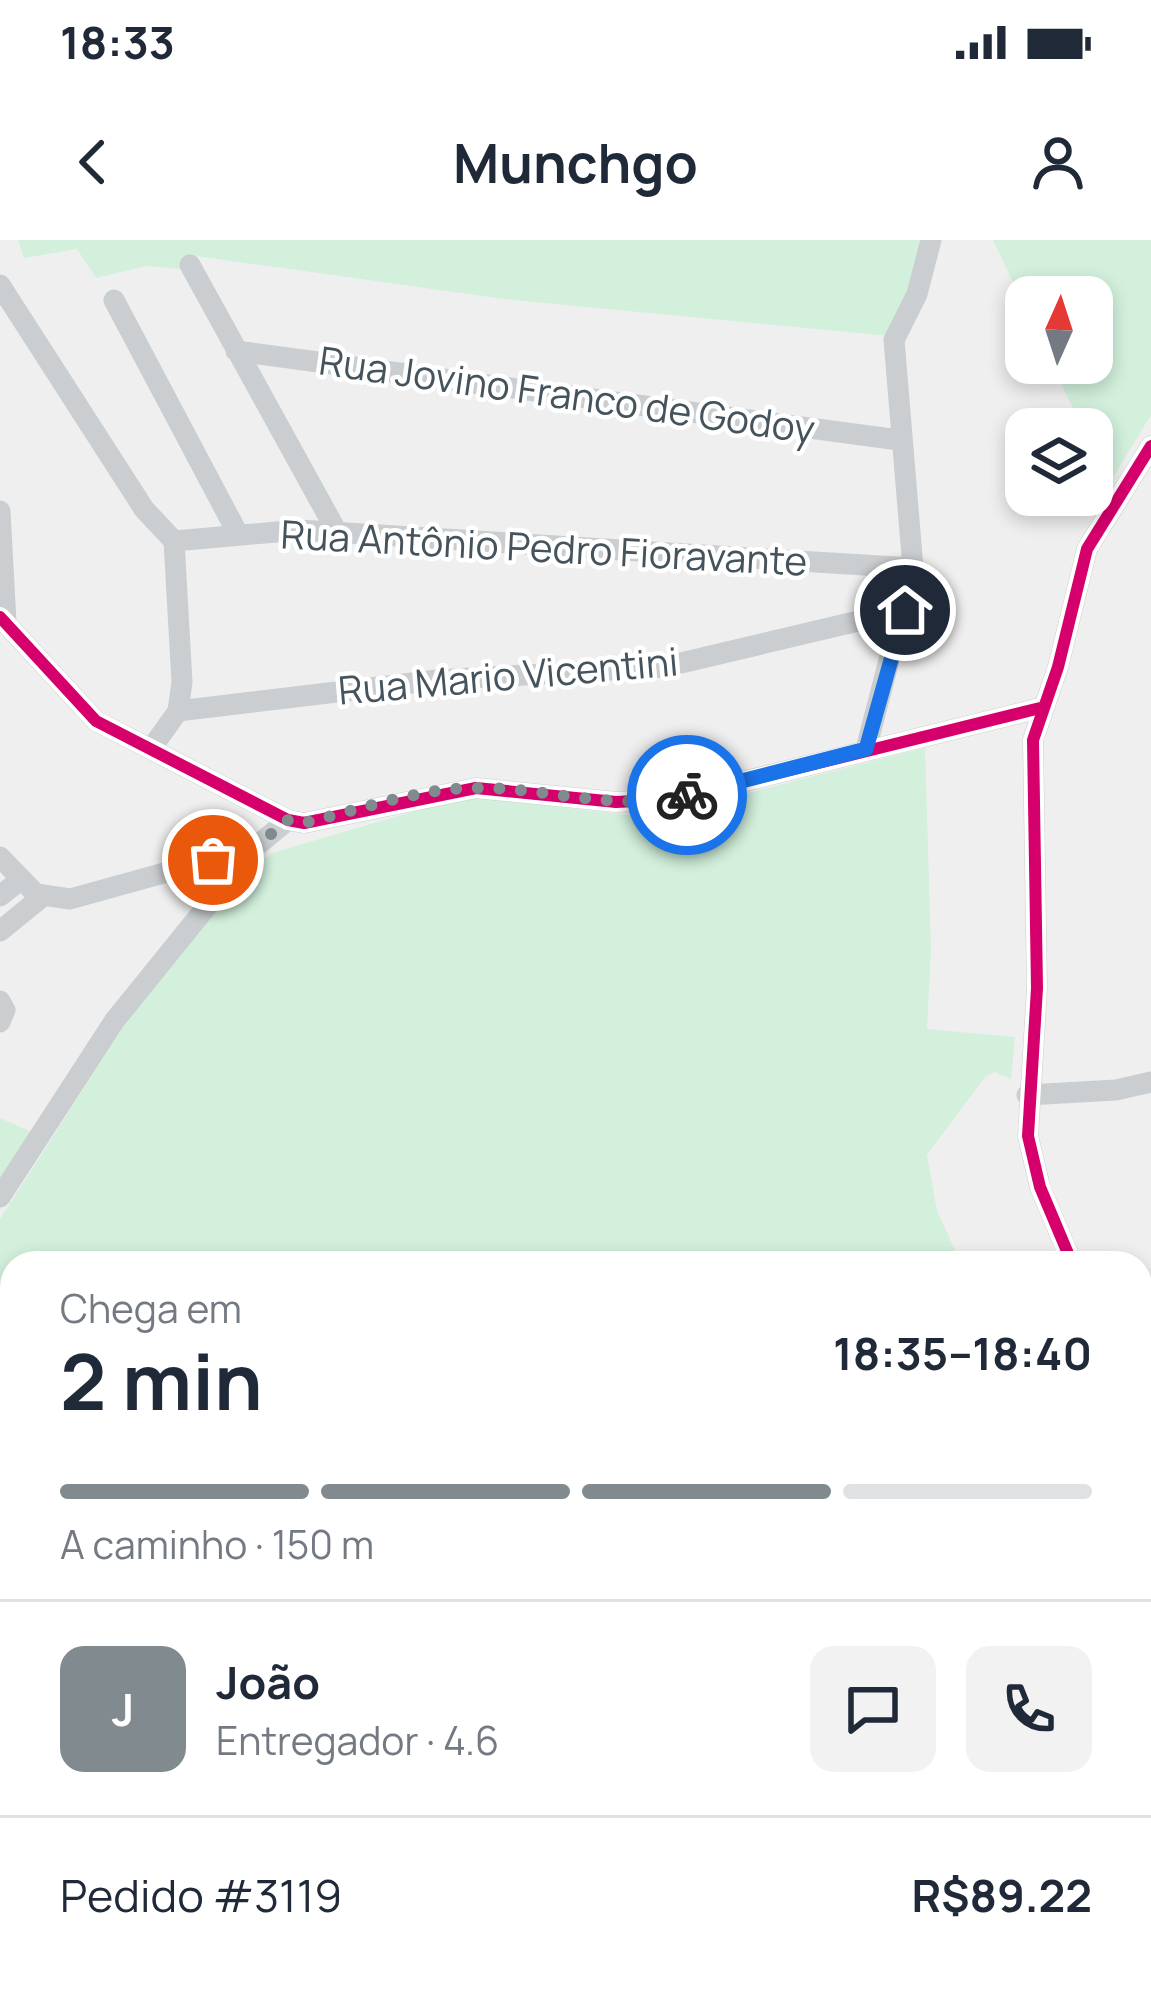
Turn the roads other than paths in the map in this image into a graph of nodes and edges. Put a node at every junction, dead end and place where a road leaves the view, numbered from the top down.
1 (931, 240) edge
2 (190, 266) dead end
3 (0, 284) edge
4 (114, 300) dead end
5 (236, 351) junction
6 (899, 440) junction
7 (1151, 446) edge
8 (0, 511) edge
9 (337, 532) junction
10 (238, 534) junction
11 (174, 541) junction
12 (913, 568) junction
13 (905, 610) junction
14 (3, 619) edge
15 (1040, 708) junction
16 (178, 711) junction
17 (1001, 717) junction
18 (1033, 740) junction
19 (153, 746) junction
20 (866, 749) junction
21 (288, 820) junction
22 (254, 848) junction
23 (0, 857) edge
24 (19, 881) junction
25 (0, 896) edge
26 (43, 896) junction
27 (0, 931) edge
28 (0, 1000) edge
29 (0, 1022) edge
30 (1151, 1082) edge
31 (1028, 1095) junction
32 (0, 1197) edge
33 (1067, 1251) edge

1 - 6 street
2 - 5 street
3 - 11 street
4 - 10 street
5 - 6 street, Rua Jovino Franco de Godoy
5 - 9 street
6 - 12 street
7 - 15 street
8 - 14 street
9 - 10 street, Rua Antônio Pedro Fioravante
9 - 12 street, Rua Antônio Pedro Fioravante
10 - 11 street, Rua Antônio Pedro Fioravante
11 - 16 street
12 - 13 street
13 - 16 street, Rua Mario Vicentini
13 - 20 street
14 - 19 street
15 - 17 street
15 - 18 street
16 - 19 street
17 - 18 street
17 - 20 street
18 - 31 street
19 - 21 street
20 - 21 street
21 - 22 street
22 - 26 street
22 - 32 street
23 - 24 street
24 - 25 street
24 - 26 street
26 - 27 street
28 - 29 street
30 - 31 street
31 - 33 street

